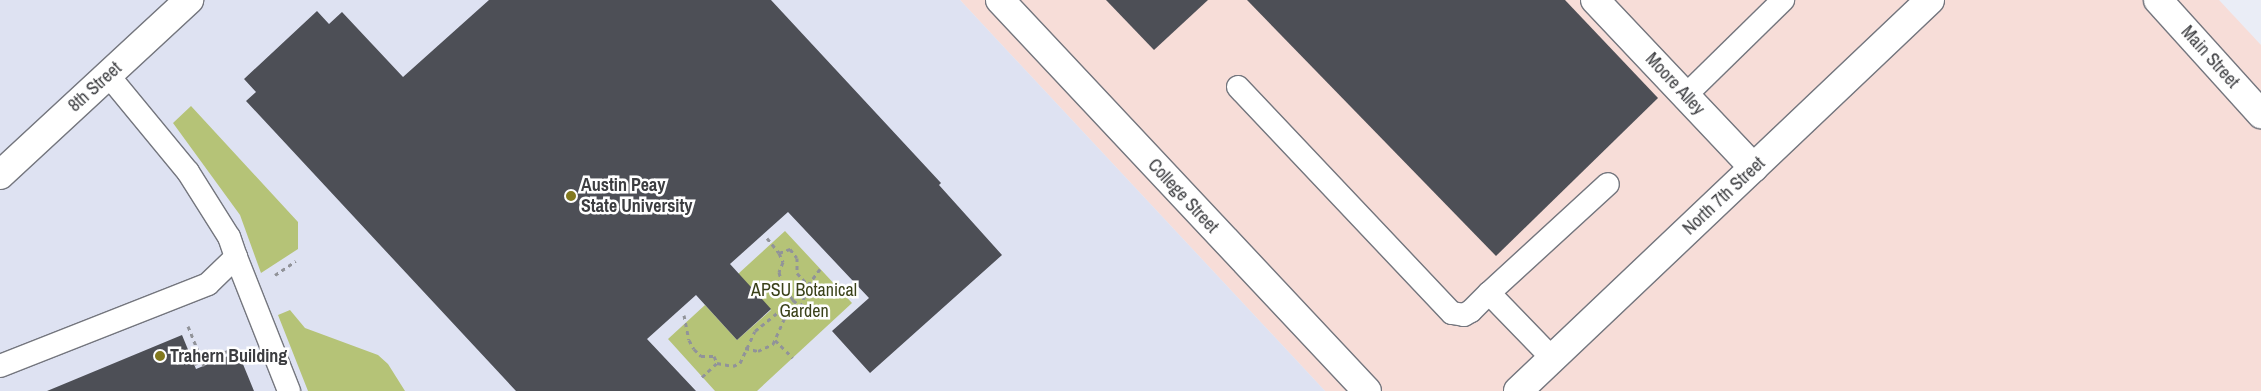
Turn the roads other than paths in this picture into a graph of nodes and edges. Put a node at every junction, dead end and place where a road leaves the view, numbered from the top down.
1 (190, 0) edge
2 (1000, 0) edge
3 (1595, 0) edge
4 (1783, 0) edge
5 (1930, 0) edge
6 (2158, 0) edge
7 (108, 75) junction
8 (1238, 87) dead end
9 (1686, 96) junction
10 (2261, 114) edge
11 (1754, 168) junction
12 (0, 175) edge
13 (1608, 184) dead end
14 (236, 257) junction
15 (1489, 293) junction
16 (1552, 358) junction
17 (0, 366) edge
18 (289, 391) edge
19 (1367, 391) edge
20 (1518, 391) edge

1 - 7 street, 8th Street
2 - 19 street, College Street
3 - 9 street, Moore Alley
4 - 9 lane
5 - 11 street, North 7th Street
6 - 10 street, Main Street
7 - 12 street, 8th Street
7 - 14 lane
8 - 15 lane
9 - 11 street, Moore Alley
11 - 16 street, North 7th Street
13 - 15 lane
14 - 17 lane
14 - 18 lane
15 - 16 lane
16 - 20 street, North 7th Street

